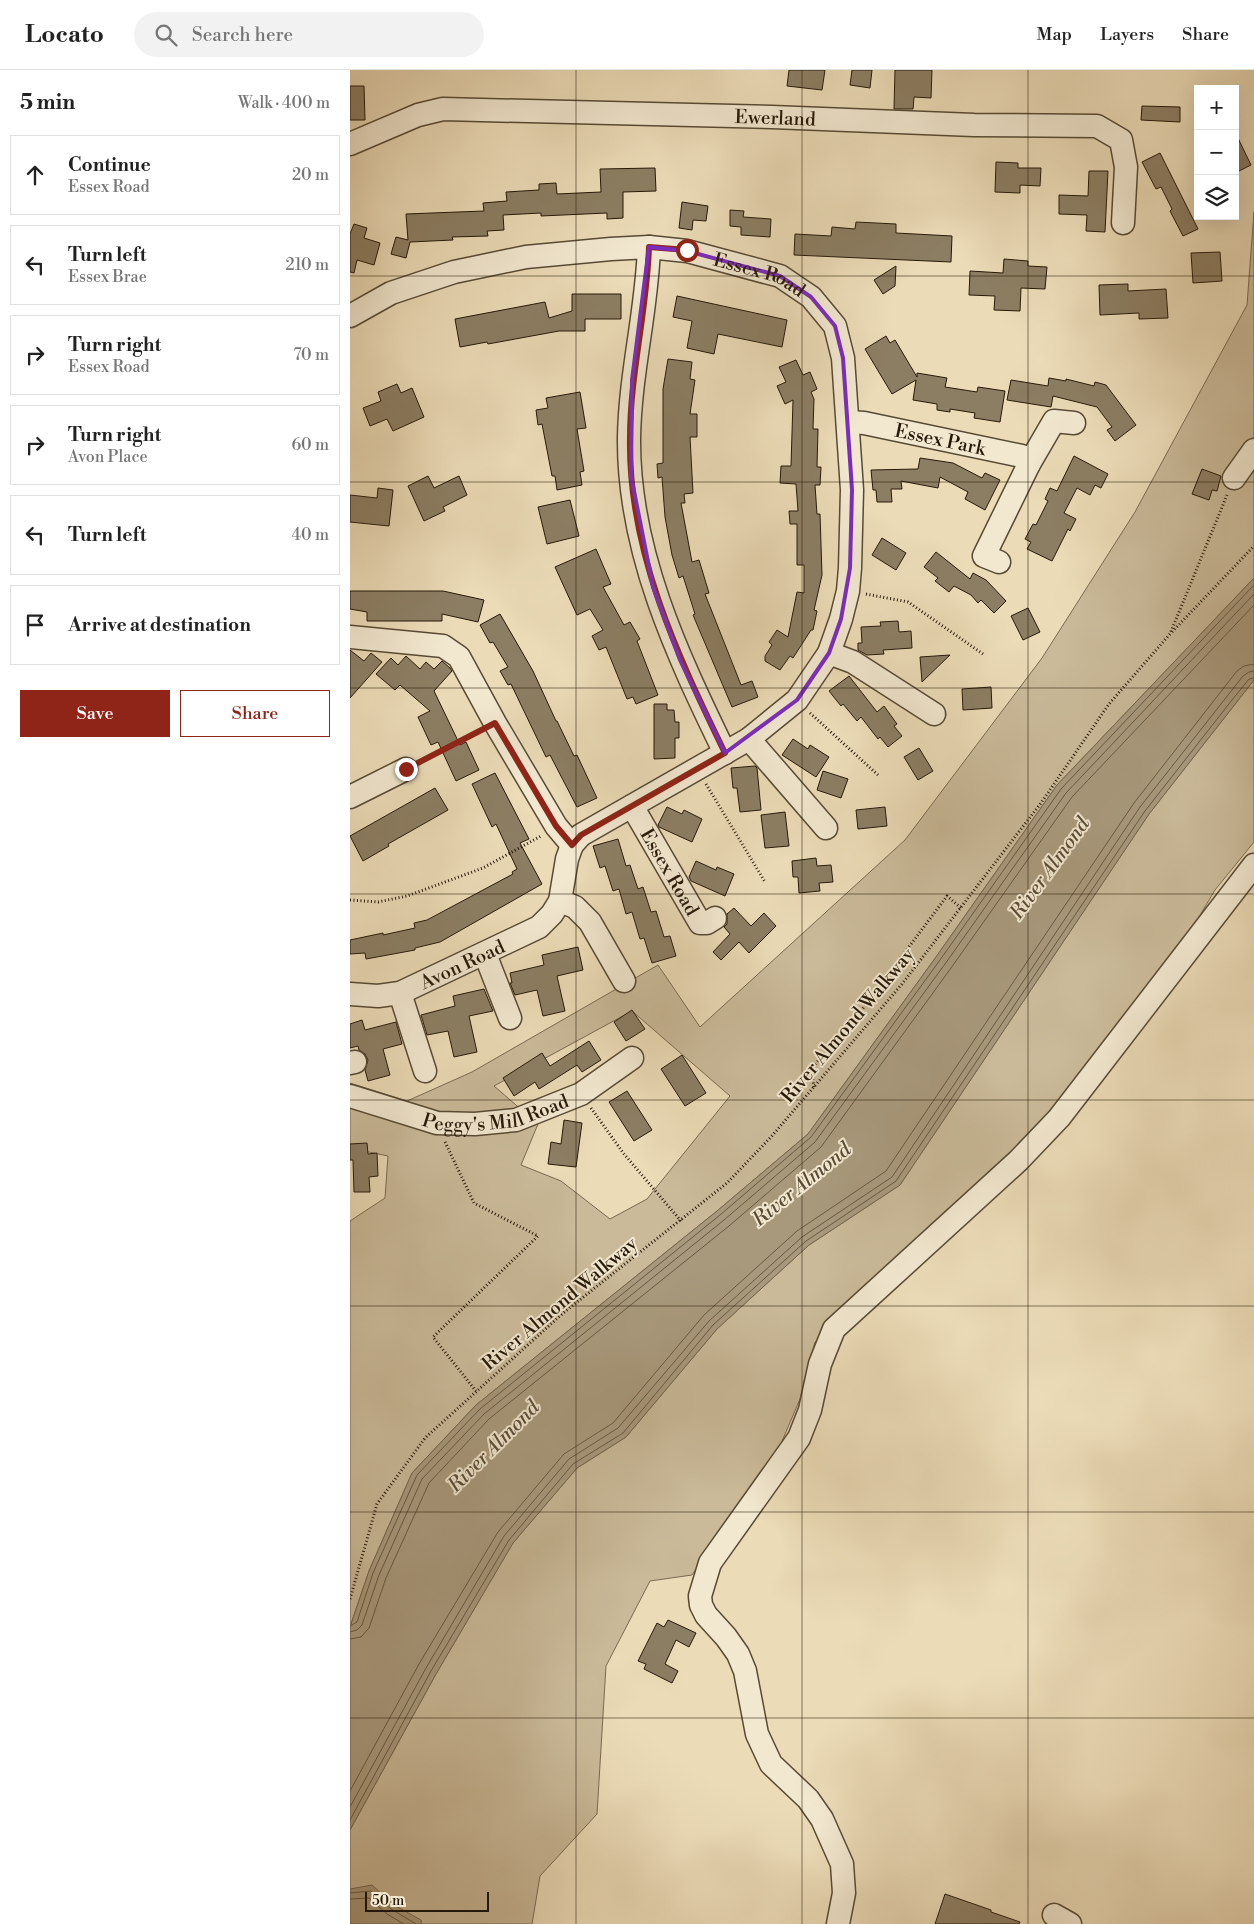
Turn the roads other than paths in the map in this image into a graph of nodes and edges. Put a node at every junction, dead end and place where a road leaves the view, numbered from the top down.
1 (350, 144) edge
2 (1123, 223) dead end
3 (649, 247) junction
4 (350, 316) edge
5 (848, 422) junction
6 (1074, 423) dead end
7 (1254, 450) edge
8 (1029, 464) junction
9 (1234, 478) road end
10 (984, 557) dead end
11 (350, 637) edge
12 (829, 653) junction
13 (934, 714) dead end
14 (749, 739) junction
15 (725, 753) junction
16 (400, 770) road end
17 (350, 798) edge
18 (632, 806) junction
19 (826, 828) dead end
20 (572, 845) junction
21 (1254, 865) edge
22 (560, 900) junction
23 (715, 918) dead end
24 (485, 954) junction
25 (624, 981) dead end
26 (350, 994) edge
27 (400, 994) junction
28 (510, 1018) dead end
29 (632, 1058) dead end
30 (425, 1071) dead end
31 (350, 1096) edge
32 (838, 1924) edge

1 - 2 street, Ewerland
3 - 4 street, Essex Road
3 - 5 street, Essex Road
3 - 15 street
5 - 8 street, Essex Park
5 - 12 street, Essex Road
6 - 8 street
7 - 9 street
8 - 10 street
11 - 20 street
12 - 13 street
12 - 14 street, Essex Road
14 - 15 street, Essex Road
14 - 19 street
15 - 18 street, Essex Road
16 - 17 street
18 - 20 street, Essex Road
18 - 23 street, Essex Road
20 - 22 street, Avon Road
21 - 32 street
22 - 24 street, Avon Road
22 - 25 street
24 - 27 street, Avon Road
24 - 28 street
26 - 27 street, Avon Road
27 - 30 street
29 - 31 street, Peggy's Mill Road

